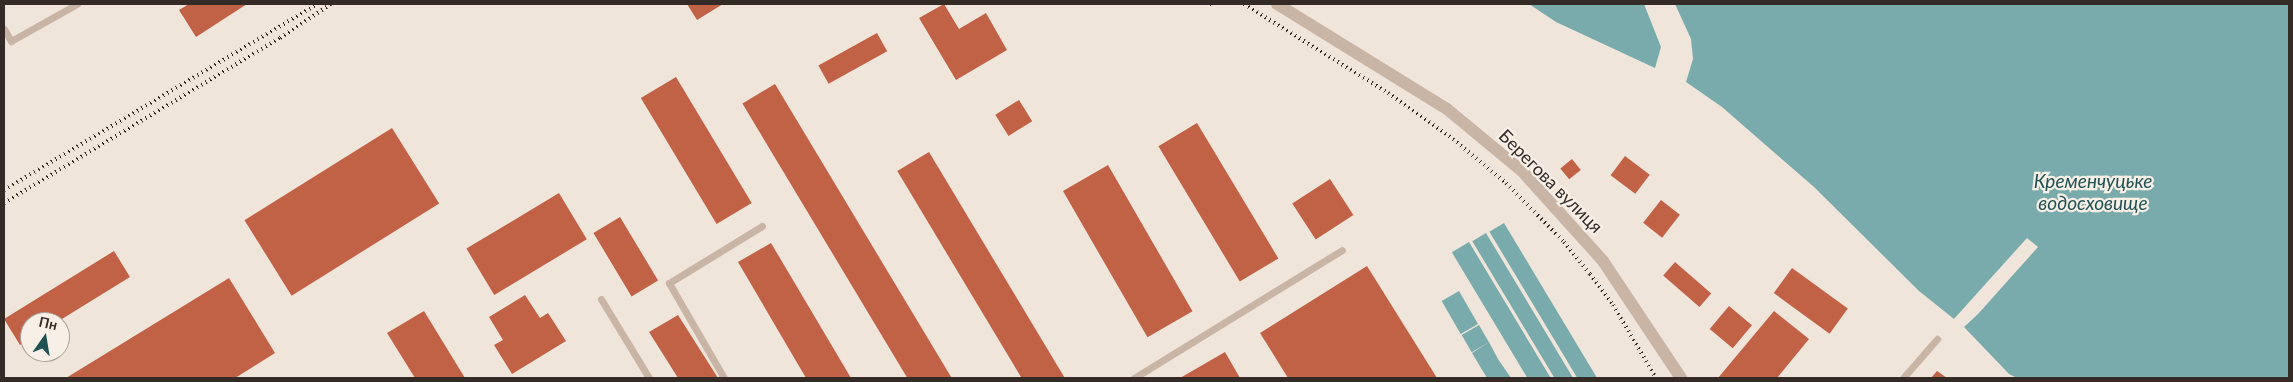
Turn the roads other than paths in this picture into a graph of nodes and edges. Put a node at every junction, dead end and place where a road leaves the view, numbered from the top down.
1 (77, 4) edge
2 (1277, 4) edge
3 (4, 29) edge
4 (11, 40) junction
5 (4, 44) edge
6 (762, 226) dead end
7 (1342, 250) dead end
8 (601, 299) dead end
9 (1937, 339) dead end
10 (649, 378) edge
11 (724, 378) edge
12 (1134, 378) edge
13 (1681, 378) edge
14 (1902, 378) edge

1 - 4 lane
2 - 13 street, Берегова вулиця
3 - 4 lane
4 - 5 lane
6 - 11 lane
7 - 12 lane
8 - 10 lane
9 - 14 lane

